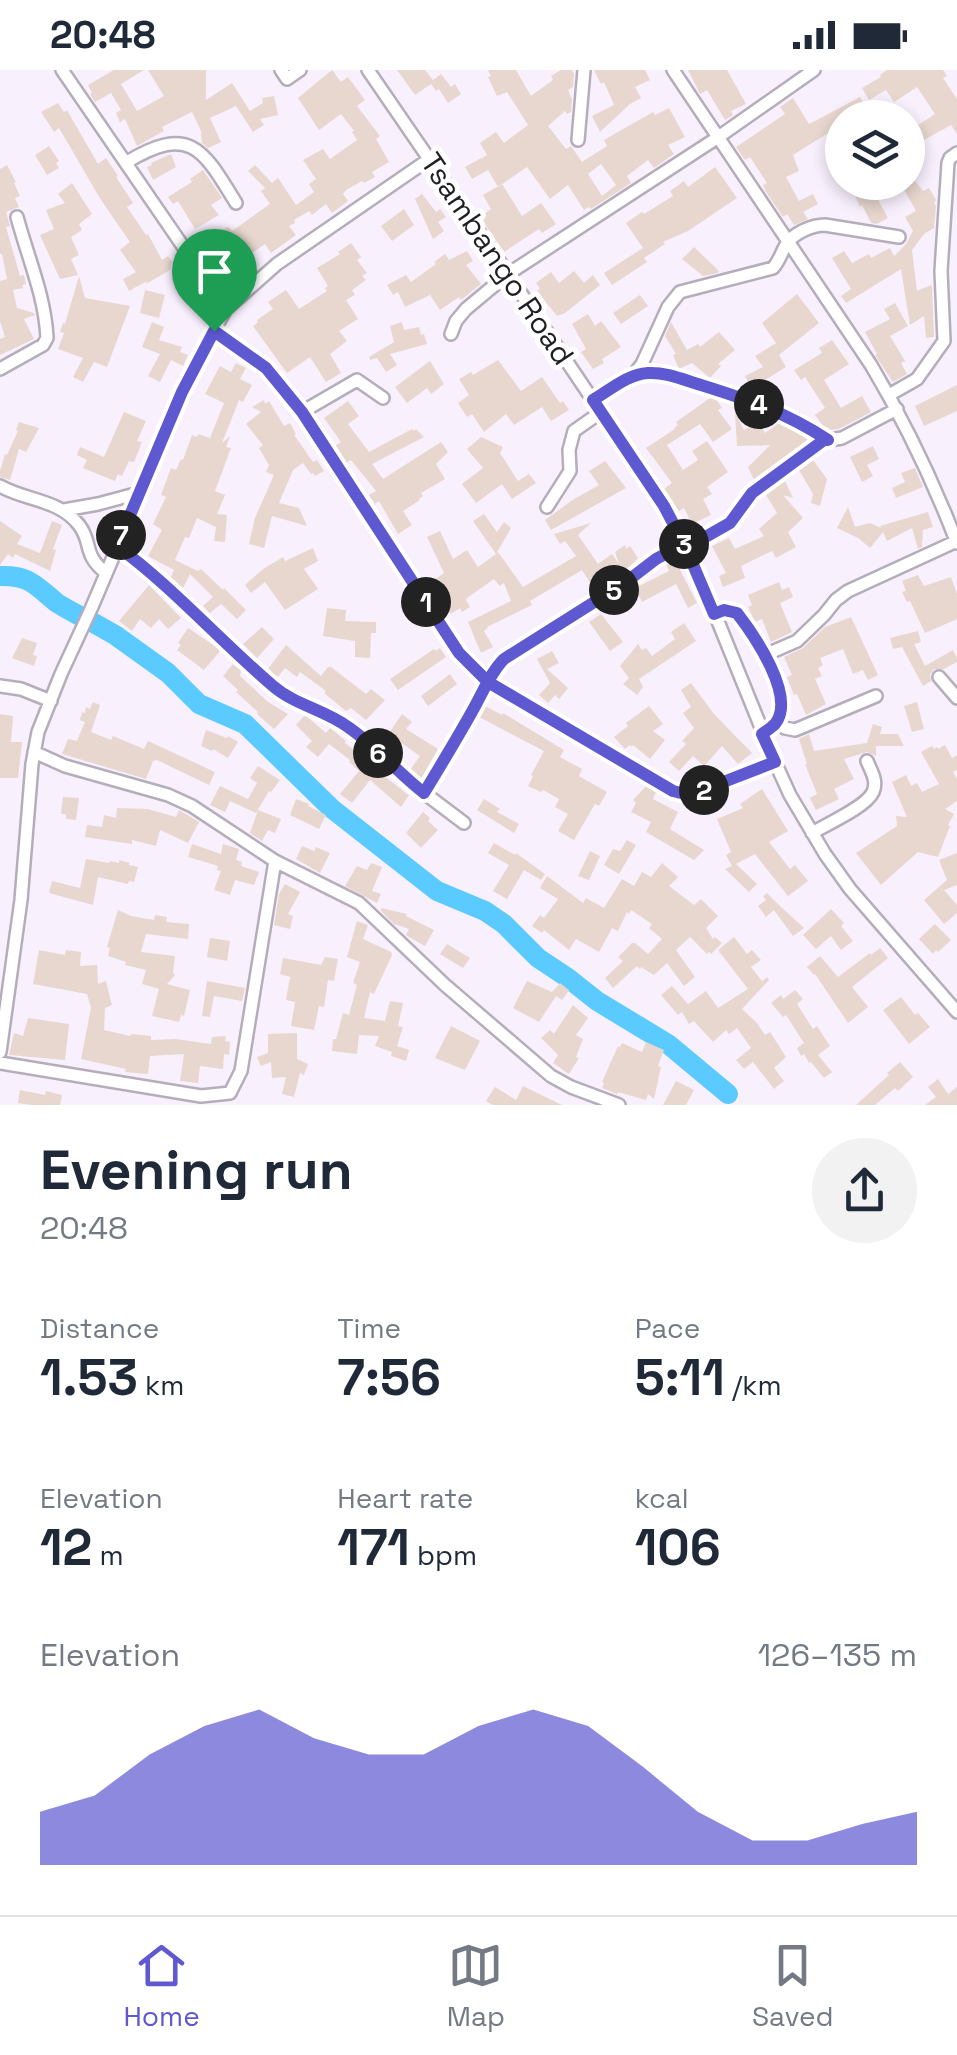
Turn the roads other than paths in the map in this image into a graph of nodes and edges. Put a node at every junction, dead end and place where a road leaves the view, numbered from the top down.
1 (62, 70) edge
2 (281, 70) edge
3 (300, 70) edge
4 (368, 70) edge
5 (584, 70) edge
6 (672, 70) edge
7 (814, 70) edge
8 (717, 138) junction
9 (578, 140) dead end
10 (957, 153) edge
11 (428, 160) junction
12 (127, 162) junction
13 (236, 203) dead end
14 (17, 217) dead end
15 (899, 237) dead end
16 (787, 242) junction
17 (508, 274) junction
18 (226, 310) junction
19 (214, 331) junction
20 (450, 334) dead end
21 (0, 369) edge
22 (632, 377) junction
23 (889, 396) junction
24 (382, 398) dead end
25 (593, 400) junction
26 (897, 409) junction
27 (302, 412) junction
28 (601, 412) junction
29 (828, 440) junction
30 (0, 486) edge
31 (139, 492) junction
32 (547, 507) dead end
33 (64, 510) junction
34 (957, 542) edge
35 (117, 546) junction
36 (685, 546) junction
37 (106, 573) junction
38 (714, 614) junction
39 (765, 655) junction
40 (939, 677) dead end
41 (488, 682) junction
42 (0, 686) edge
43 (876, 696) dead end
44 (957, 698) edge
45 (51, 701) junction
46 (777, 722) junction
47 (762, 734) junction
48 (34, 752) junction
49 (866, 761) dead end
50 (775, 762) junction
51 (424, 793) junction
52 (464, 823) dead end
53 (812, 833) junction
54 (275, 862) junction
55 (957, 1012) edge
56 (0, 1052) edge
57 (0, 1063) edge
58 (596, 1101) edge
59 (619, 1105) edge

1 - 12 street
2 - 3 street
4 - 11 street, Tsambango Road
5 - 9 street
6 - 8 street
7 - 8 street
8 - 16 street
8 - 17 street
10 - 23 street
11 - 17 street, Tsambango Road
11 - 18 street
12 - 13 street
12 - 18 street
14 - 21 street
15 - 16 street
16 - 22 street
16 - 23 street
17 - 20 street
17 - 25 street, Tsambango Road
18 - 19 street
19 - 27 street
19 - 31 street
22 - 25 street
22 - 29 street
23 - 26 street
24 - 27 street
25 - 28 street, Tsambango Road
26 - 29 street
26 - 34 street
27 - 41 street
28 - 32 street
28 - 36 street, Tsambango Road
29 - 36 street
30 - 33 street
31 - 33 street
31 - 35 street
33 - 37 street
34 - 39 street
35 - 37 street
35 - 51 street
36 - 38 street, Tsambango Road
36 - 41 street
37 - 45 street
38 - 39 street
38 - 47 street, Tsambango Road
39 - 46 street
40 - 44 street
41 - 50 street
41 - 51 street
42 - 45 street
43 - 46 street
45 - 48 street
46 - 47 street
47 - 50 street, Tsambango Road
48 - 54 street
48 - 56 street
49 - 53 street
50 - 53 street, Tsambango Road
51 - 52 street
53 - 55 street, Tsambango Road
54 - 57 street
54 - 58 street
58 - 59 street

